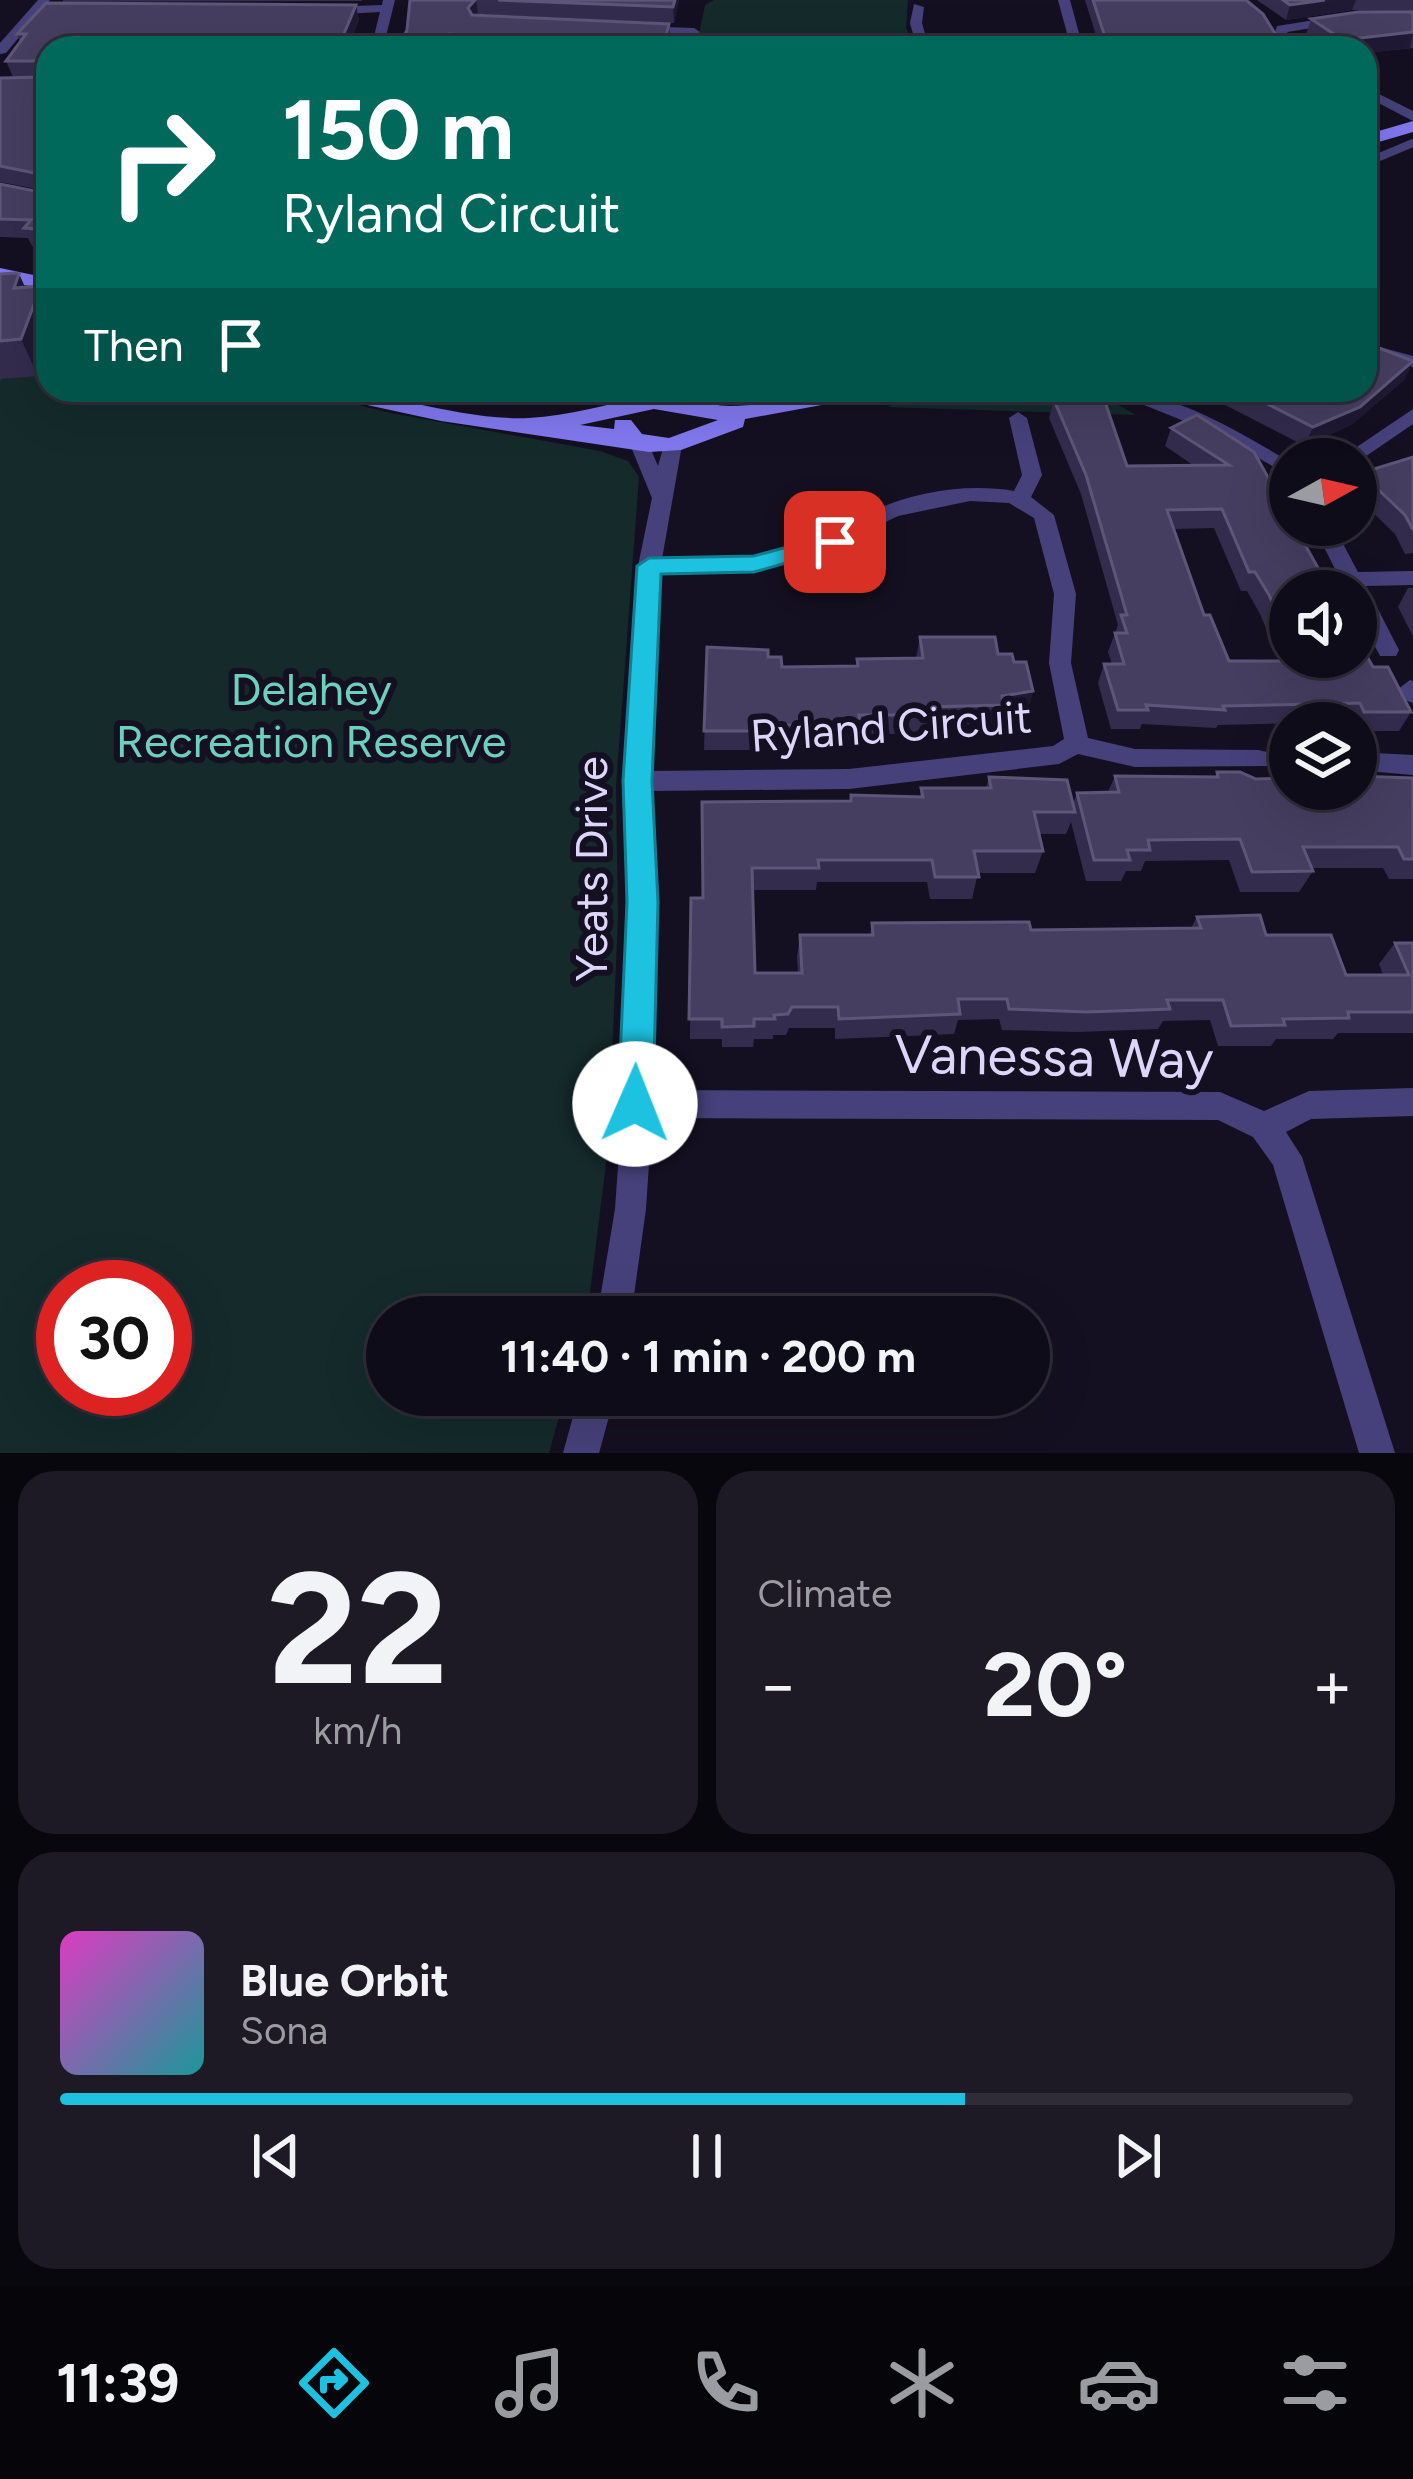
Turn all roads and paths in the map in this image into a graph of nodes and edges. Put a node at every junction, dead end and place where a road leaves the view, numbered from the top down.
1 (1064, 0) edge
2 (389, 4) edge
3 (39, 5) edge
4 (918, 7) dead end
5 (56, 10) edge
6 (304, 12) edge
7 (698, 12) dead end
8 (1352, 19) edge
9 (1265, 22) edge
10 (1281, 28) junction
11 (616, 30) edge
12 (694, 32) junction
13 (380, 36) edge
14 (694, 36) edge
15 (920, 36) edge
16 (1074, 36) edge
17 (1281, 36) edge
18 (1, 50) edge
19 (1377, 99) edge
20 (1413, 122) edge
21 (1377, 136) edge
22 (1413, 143) edge
23 (1377, 158) edge
24 (0, 274) edge
25 (36, 282) edge
26 (1377, 352) edge
27 (1413, 362) edge
28 (385, 402) edge
29 (659, 402) edge
30 (664, 402) edge
31 (810, 402) edge
32 (1148, 402) edge
33 (634, 408) junction
34 (1413, 415) edge
35 (1018, 418) dead end
36 (532, 424) junction
37 (685, 430) junction
38 (1377, 440) edge
39 (636, 441) junction
40 (1269, 457) edge
41 (659, 493) junction
42 (1020, 499) junction
43 (649, 566) junction
44 (1413, 578) edge
45 (1377, 579) edge
46 (1377, 629) edge
47 (1388, 650) dead end
48 (1075, 745) junction
49 (1258, 759) dead end
50 (1377, 762) edge
51 (1413, 765) edge
52 (638, 781) junction
53 (1413, 1102) edge
54 (635, 1104) junction
55 (1264, 1127) junction
56 (616, 1296) edge
57 (591, 1416) edge
58 (581, 1453) edge
59 (1377, 1453) edge

1 - 16 street
2 - 6 street
2 - 13 street
3 - 5 street
3 - 18 street
4 - 15 street
7 - 12 street
8 - 10 street
9 - 10 street
10 - 17 street
11 - 12 street
12 - 14 street
19 - 20 street
20 - 21 street
22 - 23 lane
24 - 25 street
26 - 27 street
28 - 36 street
29 - 33 street
30 - 37 street
31 - 37 street
32 - 40 street
33 - 36 street
33 - 39 street
34 - 38 street
35 - 42 street
36 - 39 street
37 - 39 street
37 - 41 street, Yeats Drive
39 - 41 street, Yeats Drive
41 - 43 street, Yeats Drive
42 - 43 street
42 - 48 street, Ryland Circuit
43 - 52 street, Yeats Drive
44 - 45 street
46 - 47 street
48 - 49 street
48 - 52 street, Ryland Circuit
50 - 51 street
52 - 54 street, Yeats Drive
53 - 55 street
54 - 55 street, Vanessa Way
54 - 56 street, Yeats Drive
55 - 59 street, Vanessa Way
57 - 58 street

